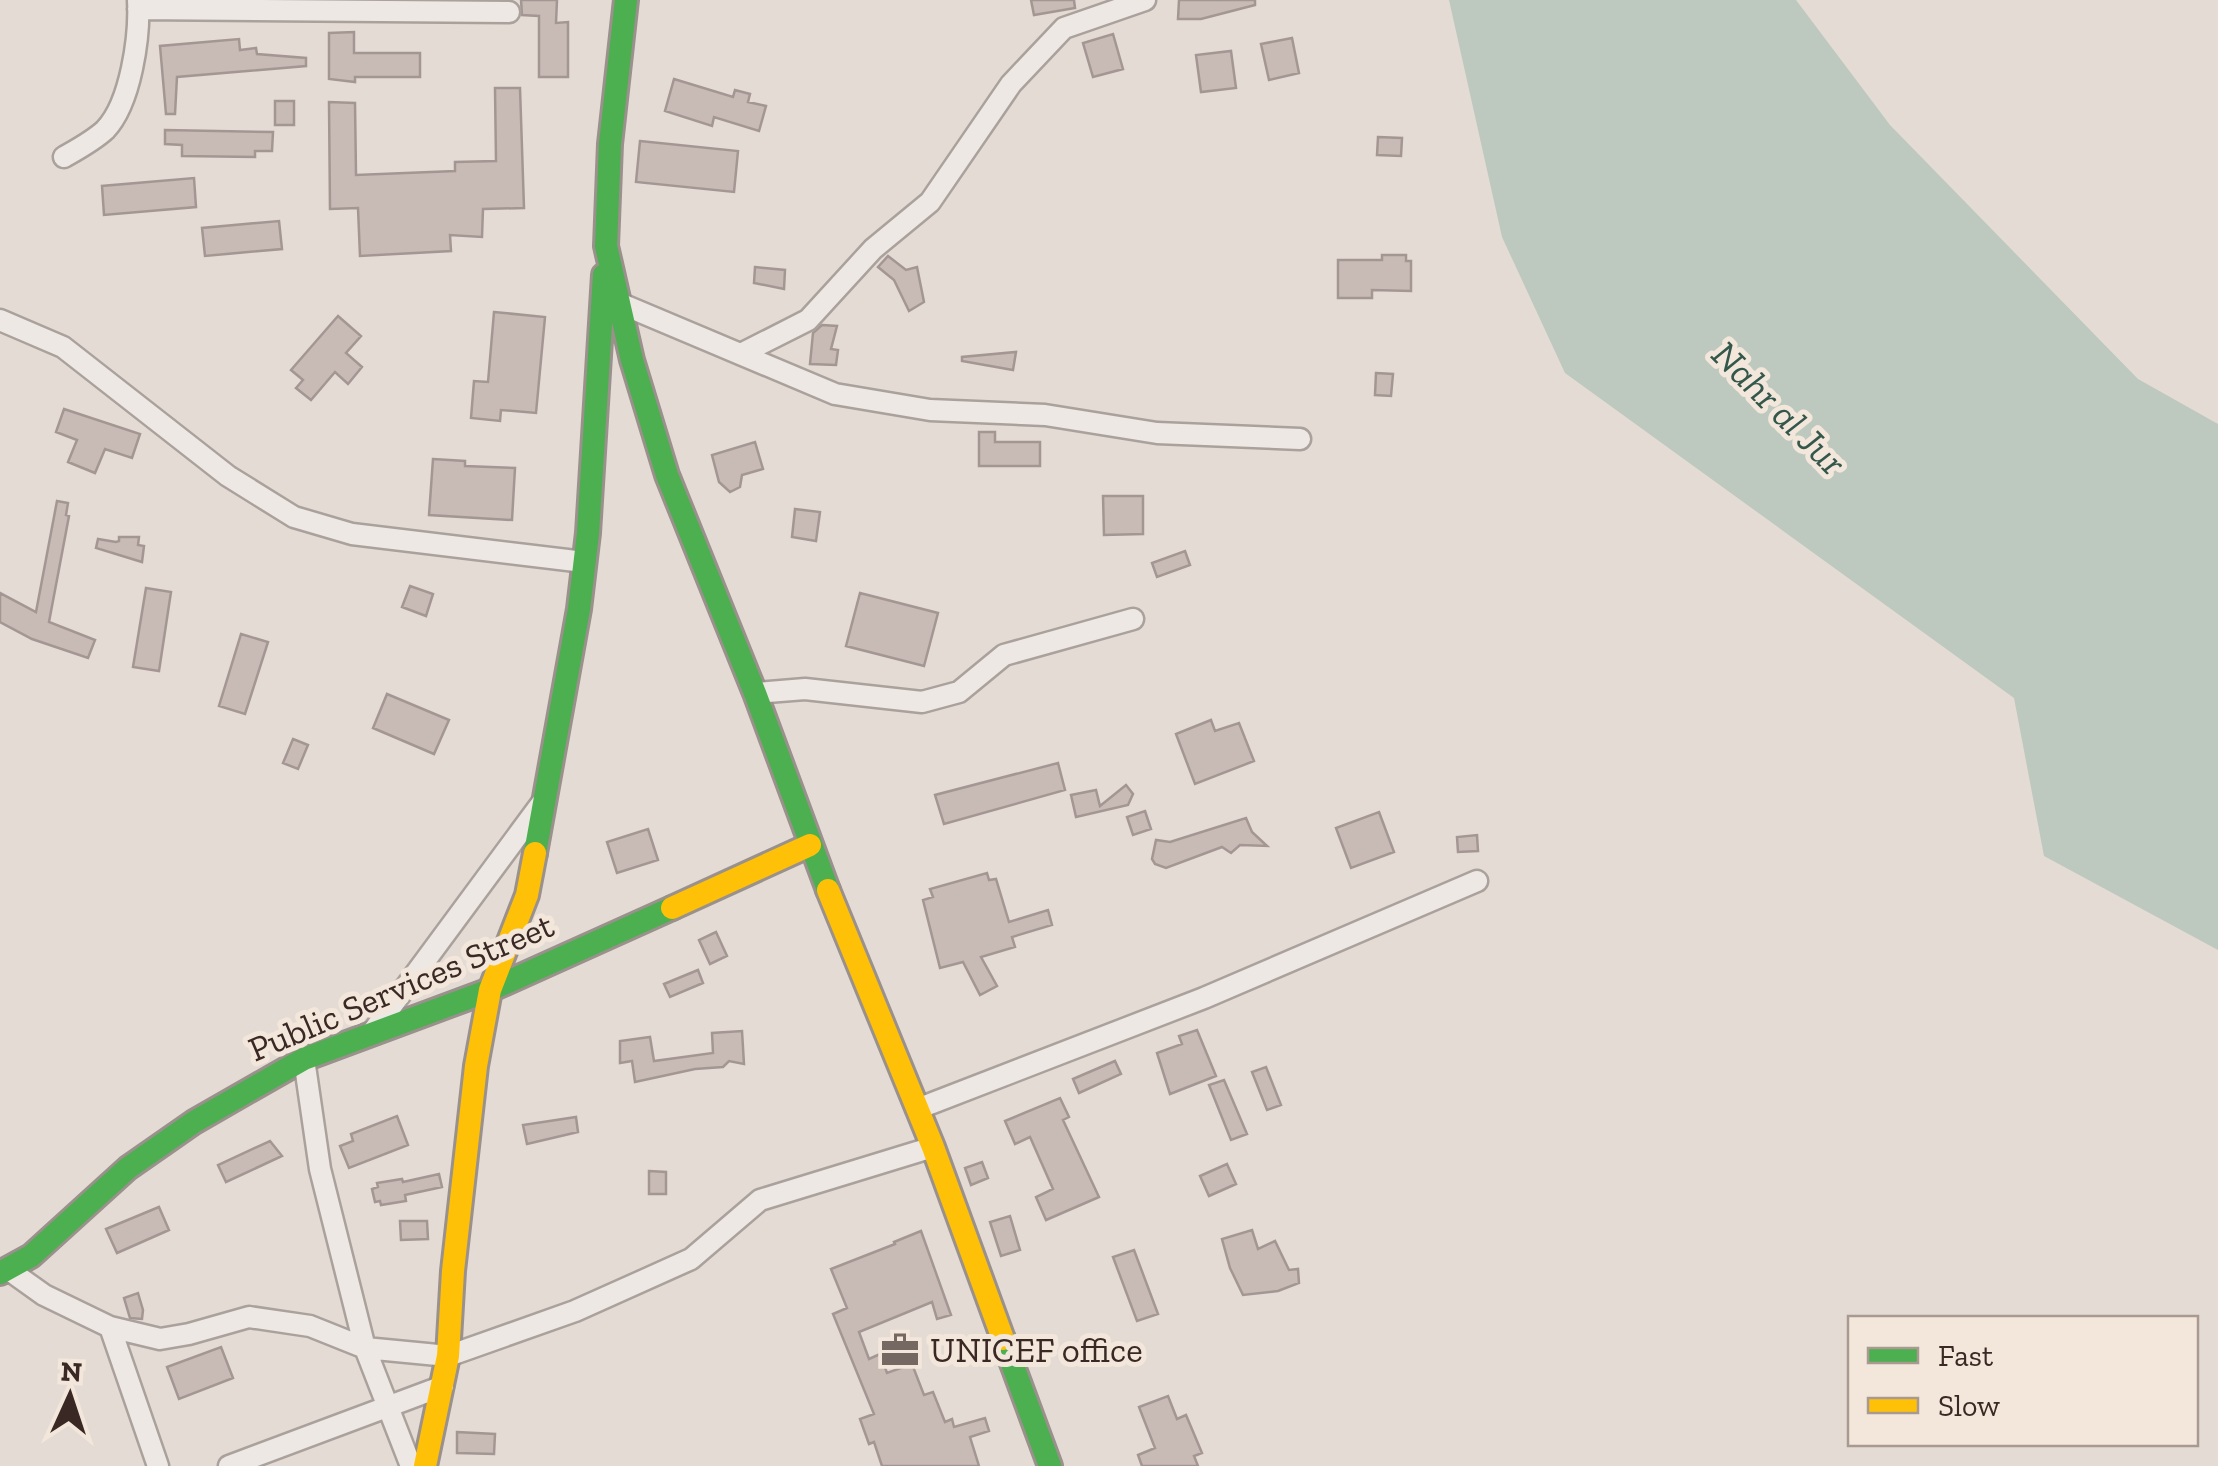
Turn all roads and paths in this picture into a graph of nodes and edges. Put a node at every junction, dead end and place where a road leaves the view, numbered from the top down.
1 (626, 0) edge
2 (1145, 0) edge
3 (138, 5) edge
4 (509, 12) dead end
5 (64, 156) dead end
6 (606, 246) junction
7 (619, 303) junction
8 (0, 320) edge
9 (741, 354) junction
10 (1300, 439) dead end
11 (584, 562) junction
12 (1134, 619) dead end
13 (754, 692) junction
14 (545, 799) junction
15 (810, 846) junction
16 (1477, 881) dead end
17 (490, 990) junction
18 (372, 1034) junction
19 (304, 1059) junction
20 (917, 1109) junction
21 (933, 1147) junction
22 (5, 1271) edge
23 (110, 1327) junction
24 (364, 1348) junction
25 (448, 1356) junction
26 (443, 1386) junction
27 (387, 1408) junction
28 (158, 1466) edge
29 (229, 1466) edge
30 (411, 1466) edge
31 (426, 1466) edge
32 (1050, 1466) edge

1 - 6 street
2 - 9 street
3 - 4 street
3 - 5 street
6 - 7 street
6 - 11 street
7 - 9 street
7 - 13 street
8 - 11 street
9 - 10 street
11 - 14 street
12 - 13 street
13 - 15 street
14 - 17 street
14 - 18 street
15 - 17 street, Public Services Street
15 - 20 street
16 - 20 street
17 - 18 street, Public Services Street
17 - 25 street
18 - 19 street, Public Services Street
19 - 22 street, Public Services Street
19 - 24 street
20 - 21 street
21 - 25 street
21 - 32 street
22 - 23 street
23 - 24 street
23 - 28 street
24 - 25 street
24 - 27 street
25 - 26 street
26 - 27 street
26 - 31 street
27 - 29 street
27 - 30 street

